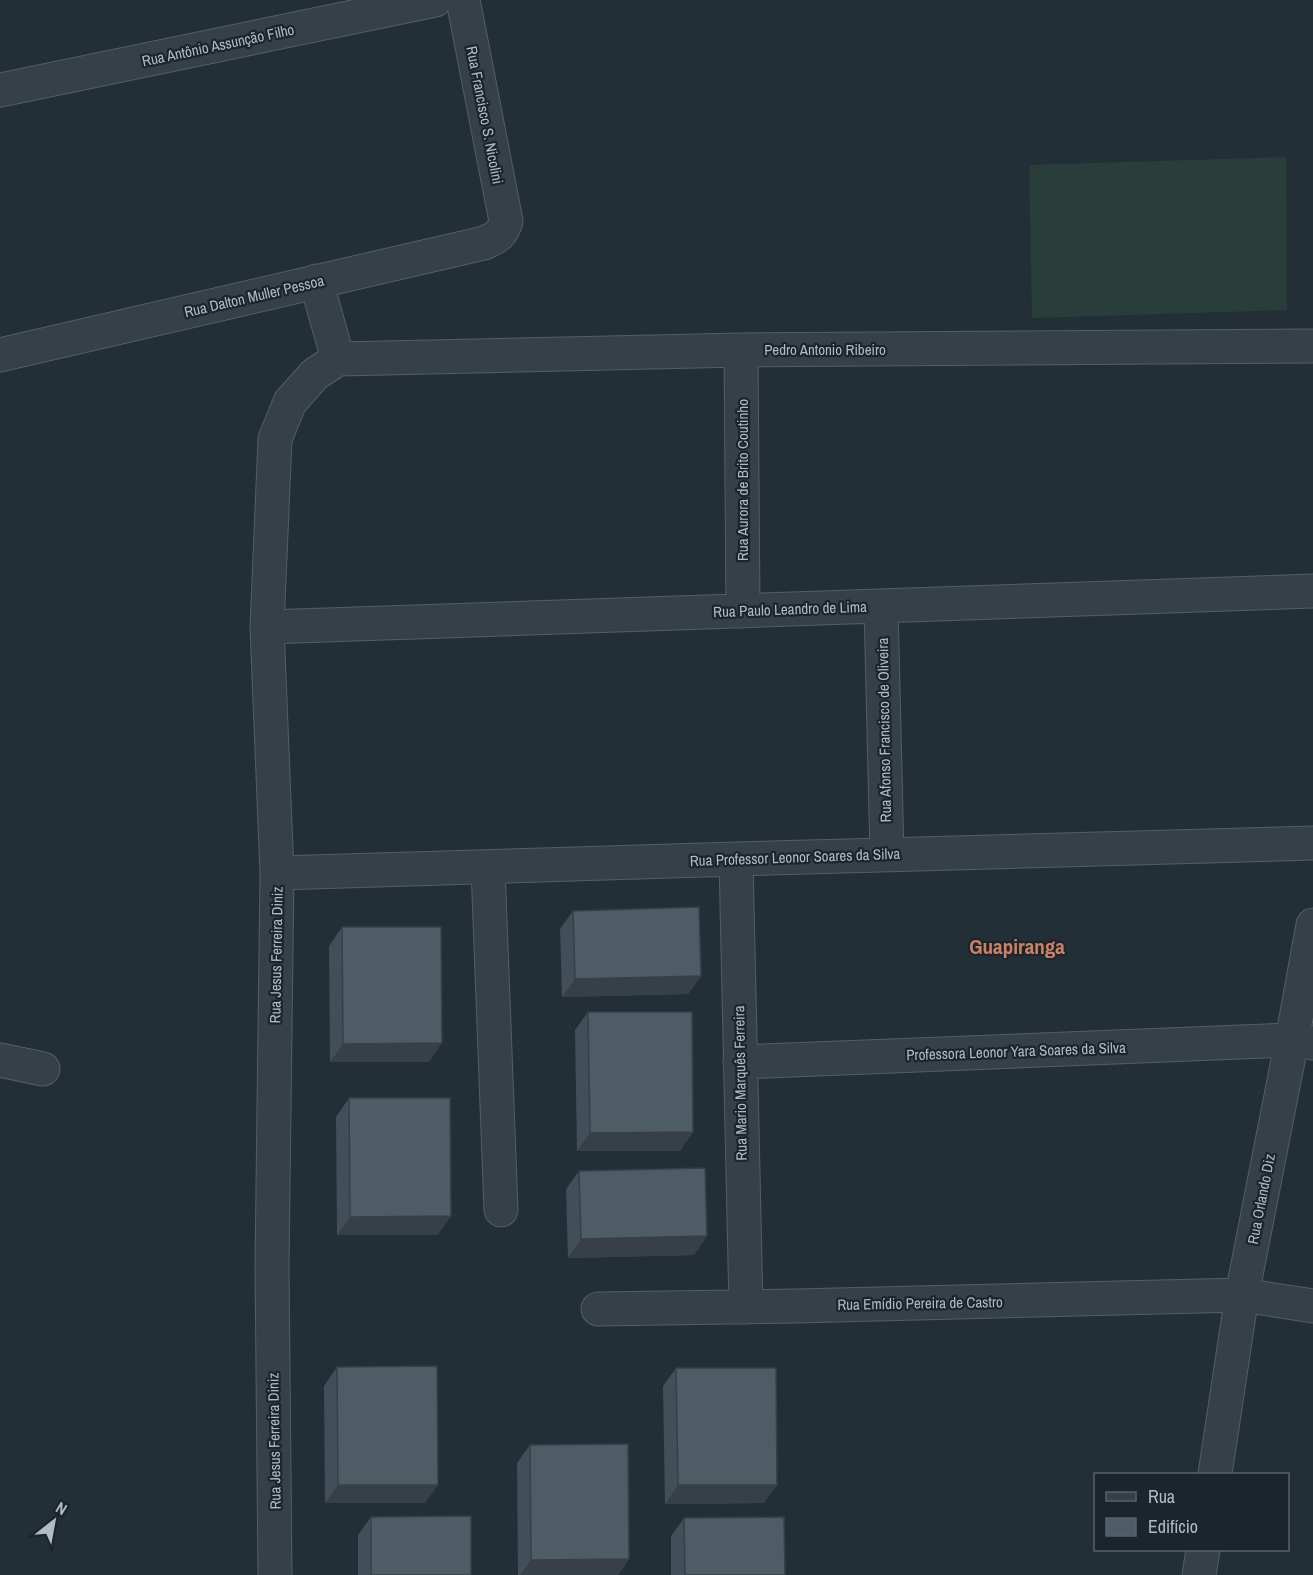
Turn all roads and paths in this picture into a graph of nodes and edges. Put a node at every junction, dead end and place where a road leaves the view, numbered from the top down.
1 (435, 0) edge
2 (463, 0) edge
3 (0, 90) edge
4 (504, 230) joint
5 (316, 281) junction
6 (1313, 346) edge
7 (741, 350) junction
8 (0, 355) edge
9 (338, 359) junction
10 (1313, 591) edge
11 (881, 606) junction
12 (743, 611) junction
13 (267, 627) junction
14 (1313, 843) edge
15 (887, 855) junction
16 (736, 859) junction
17 (488, 867) junction
18 (276, 873) junction
19 (1313, 925) edge
20 (1302, 1042) edge
21 (0, 1060) edge
22 (740, 1062) junction
23 (43, 1069) dead end
24 (501, 1210) dead end
25 (1242, 1295) junction
26 (1313, 1306) edge
27 (746, 1307) junction
28 (598, 1309) dead end
29 (1215, 1473) edge
30 (1203, 1551) edge
31 (275, 1575) edge
32 (1199, 1575) edge

1 - 3 street, Rua Antônio Assunção Filho
2 - 4 street, Rua Francisco S. Nicolini
4 - 5 street, Rua Dalton Muller Pessoa
5 - 8 street, Rua Dalton Muller Pessoa
5 - 9 street
6 - 7 street, Pedro Antonio Ribeiro
7 - 9 street, Pedro Antonio Ribeiro
7 - 12 street, Rua Aurora de Brito Coutinho
9 - 13 street, Rua Jesus Ferreira Diniz
10 - 11 street, Rua Paulo Leandro de Lima
11 - 12 street, Rua Paulo Leandro de Lima
11 - 15 street, Rua Afonso Francisco de Oliveira
12 - 13 street, Rua Paulo Leandro de Lima
13 - 18 street, Rua Jesus Ferreira Diniz
14 - 15 street, Rua Professor Leonor Soares da Silva
15 - 16 street, Rua Professor Leonor Soares da Silva
16 - 17 street, Rua Professor Leonor Soares da Silva
16 - 22 street, Rua Mario Marquês Ferreira
17 - 18 street, Rua Professor Leonor Soares da Silva
17 - 24 street
18 - 31 street, Rua Jesus Ferreira Diniz
19 - 20 street, Rua Orlando Diz
20 - 22 street, Professora Leonor Yara Soares da Silva
20 - 25 street, Rua Orlando Diz
21 - 23 street
22 - 27 street, Rua Mario Marquês Ferreira
25 - 26 street, Rua Emídio Pereira de Castro
25 - 27 street, Rua Emídio Pereira de Castro
25 - 29 street, Rua Orlando Diz
27 - 28 street, Rua Emídio Pereira de Castro
30 - 32 street

